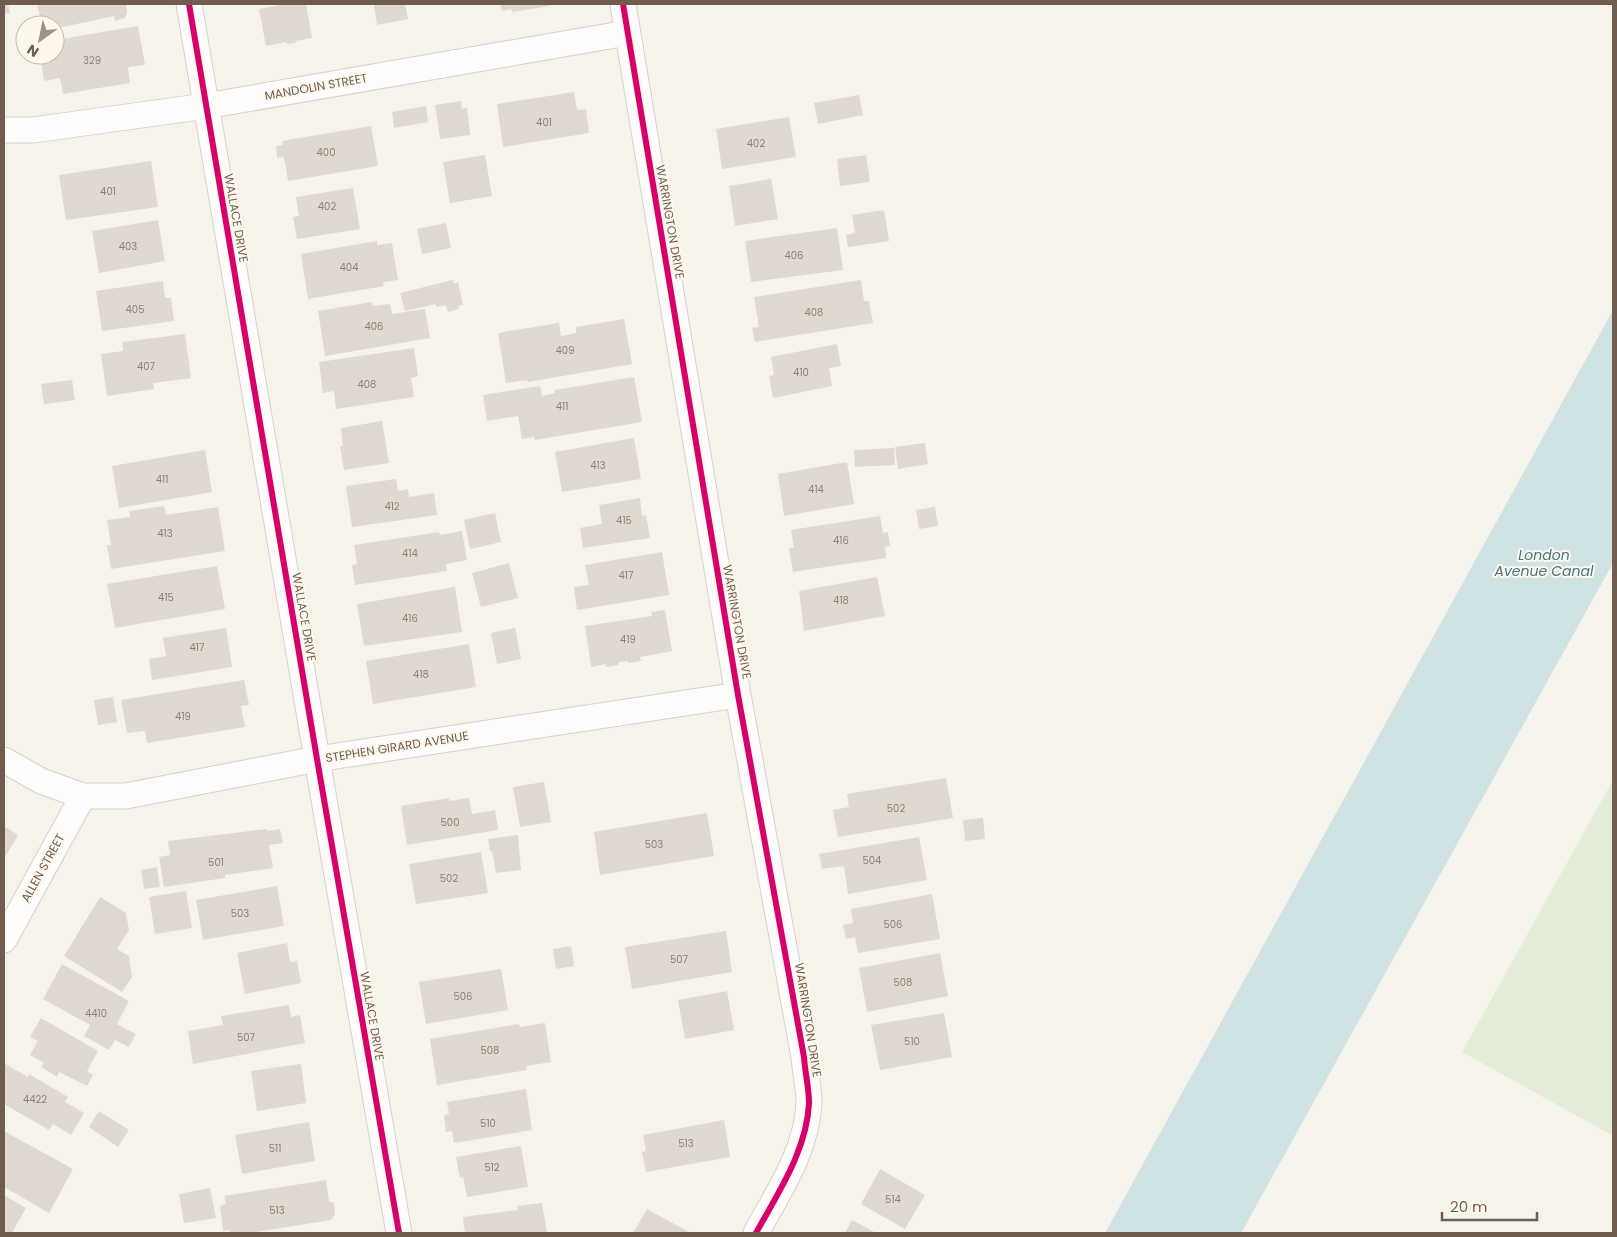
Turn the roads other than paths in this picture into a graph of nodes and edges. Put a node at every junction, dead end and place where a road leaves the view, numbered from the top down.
1 (189, 4) edge
2 (623, 4) edge
3 (627, 33) junction
4 (206, 106) junction
5 (4, 130) edge
6 (738, 695) junction
7 (317, 759) junction
8 (4, 760) edge
9 (83, 796) junction
10 (4, 940) edge
11 (399, 1233) edge
12 (756, 1233) edge

1 - 4 street, WALLACE DRIVE
2 - 3 street, WARRINGTON DRIVE
3 - 4 street, MANDOLIN STREET
3 - 6 street, WARRINGTON DRIVE
4 - 5 street, MANDOLIN STREET
4 - 7 street, WALLACE DRIVE
6 - 7 street, STEPHEN GIRARD AVENUE
6 - 12 street, WARRINGTON DRIVE
7 - 9 street, STEPHEN GIRARD AVENUE
7 - 11 street, WALLACE DRIVE
8 - 9 street, STEPHEN GIRARD AVENUE
9 - 10 street, ALLEN STREET

